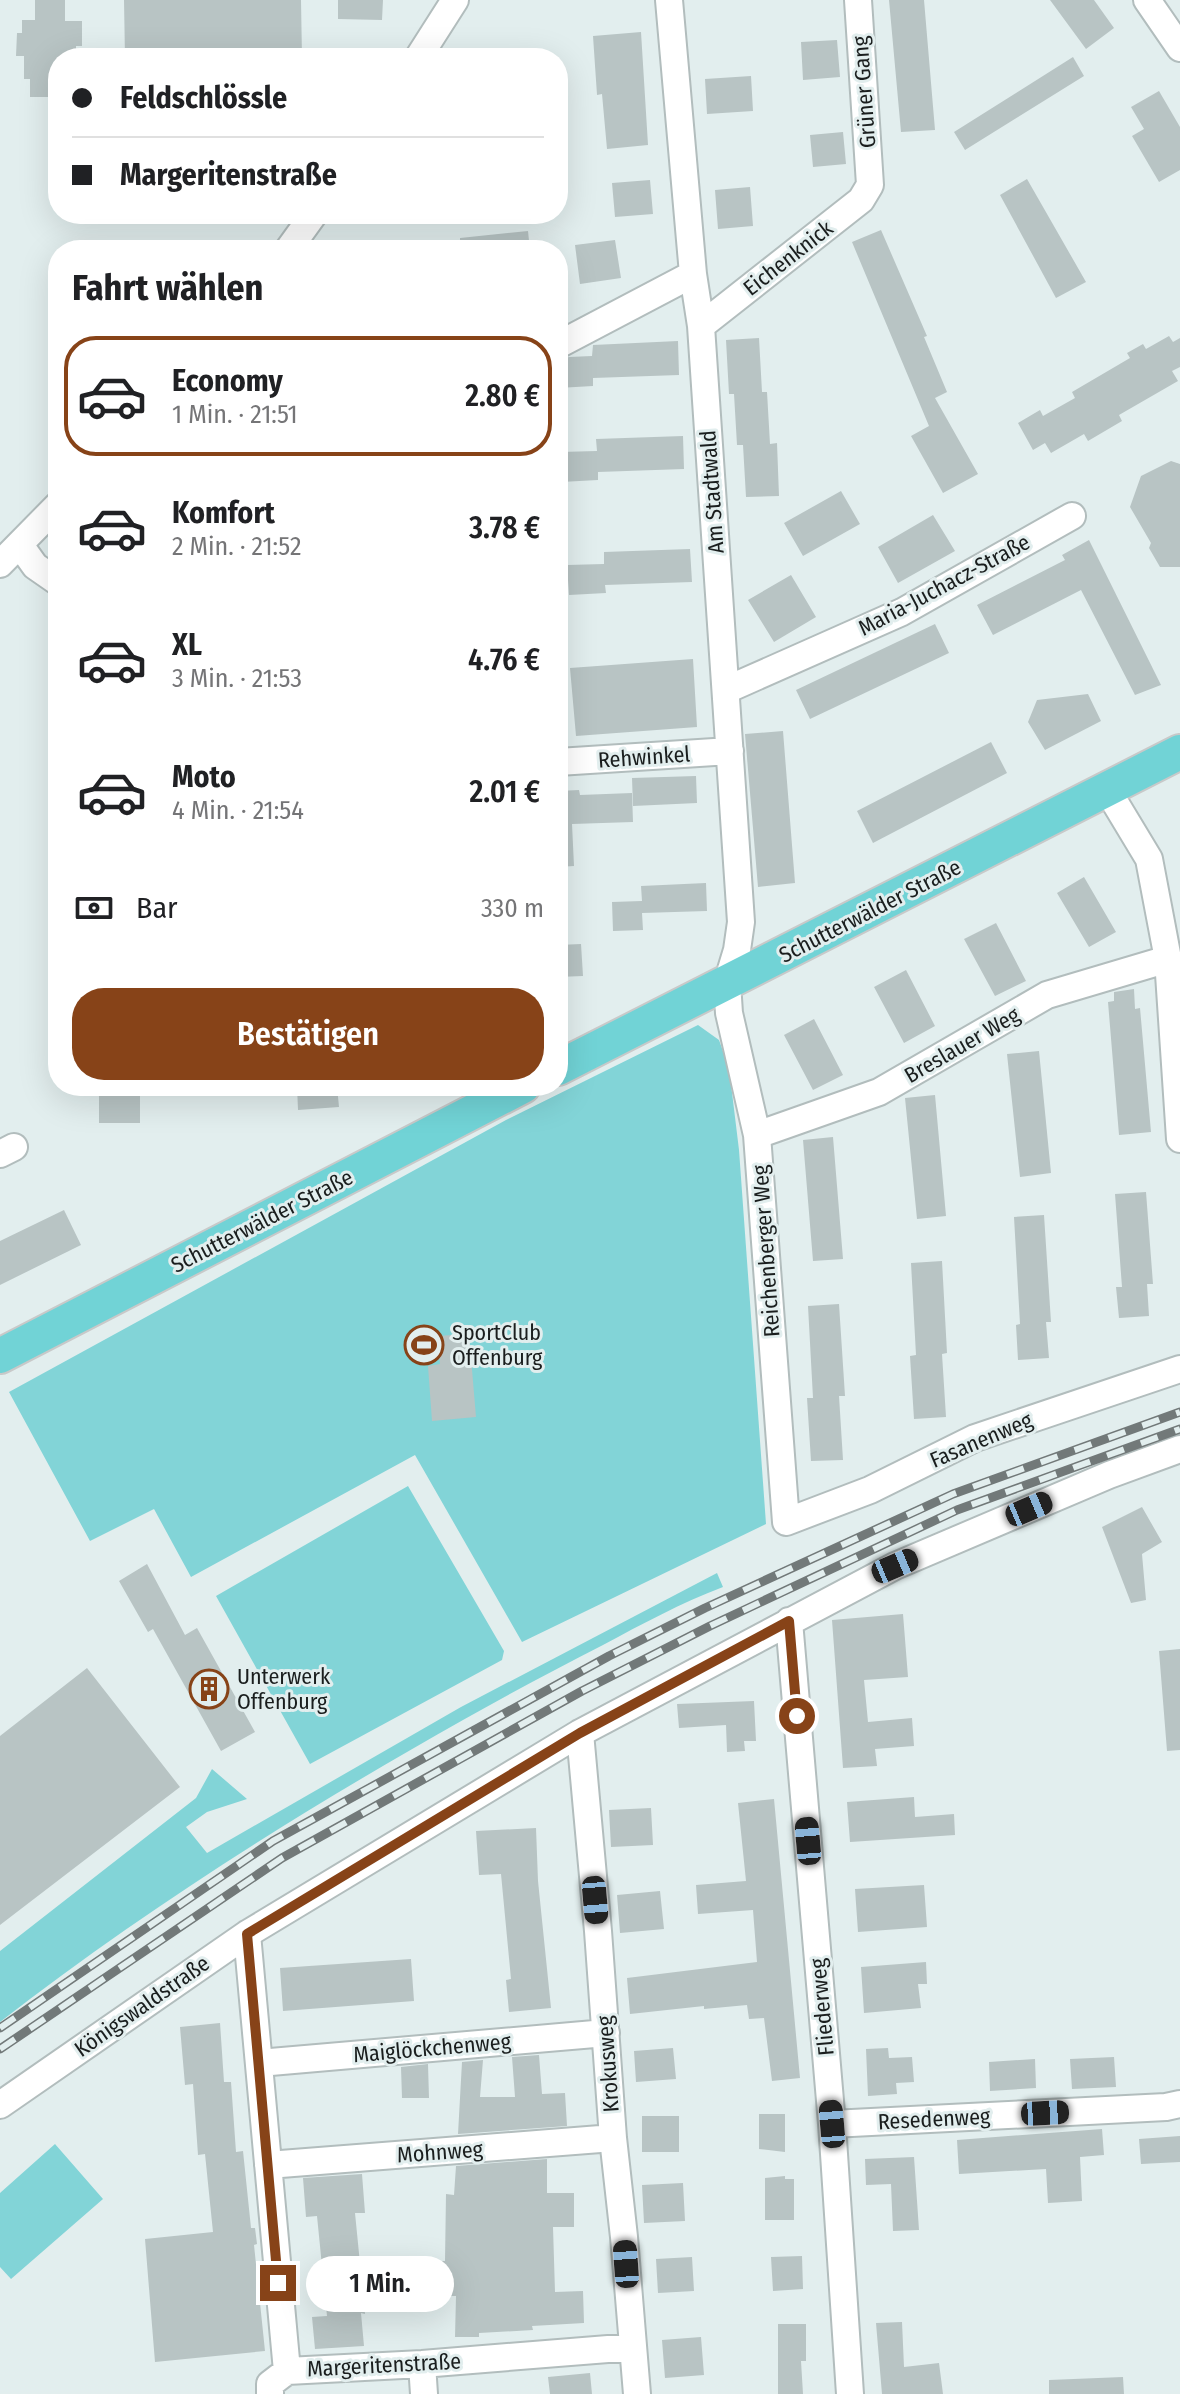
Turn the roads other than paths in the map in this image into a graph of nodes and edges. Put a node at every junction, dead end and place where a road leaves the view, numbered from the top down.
1 (455, 0) edge
2 (669, 0) edge
3 (858, 0) edge
4 (1147, 0) edge
5 (424, 48) edge
6 (1180, 48) edge
7 (870, 185) joint
8 (693, 274) junction
9 (701, 326) junction
10 (568, 340) edge
11 (48, 516) edge
12 (1072, 516) dead end
13 (20, 545) junction
14 (0, 564) edge
15 (48, 575) edge
16 (726, 690) junction
17 (730, 751) junction
18 (1180, 752) edge
19 (568, 761) edge
20 (1108, 791) junction
21 (1168, 959) junction
22 (727, 983) junction
23 (568, 1063) edge
24 (504, 1096) edge
25 (757, 1135) junction
26 (1180, 1139) edge
27 (0, 1356) edge
28 (1180, 1369) edge
29 (1180, 1449) edge
30 (786, 1522) joint
31 (789, 1621) junction
32 (580, 1733) junction
33 (247, 1934) junction
34 (606, 2033) junction
35 (259, 2063) junction
36 (1180, 2104) edge
37 (0, 2105) edge
38 (832, 2124) junction
39 (613, 2138) junction
40 (268, 2165) junction
41 (633, 2347) junction
42 (422, 2364) junction
43 (287, 2371) junction
44 (270, 2394) edge
45 (424, 2394) edge
46 (637, 2394) edge
47 (850, 2394) edge

1 - 5 street
2 - 8 street, Am Stadtwald
3 - 7 street, Grüner Gang
4 - 6 street
7 - 9 street, Eichenknick
8 - 9 street, Am Stadtwald
8 - 10 street
9 - 16 street, Am Stadtwald
11 - 13 street
12 - 16 street, Maria-Juchacz-Straße
13 - 14 street
13 - 15 street
16 - 17 street, Am Stadtwald
17 - 19 street, Rehwinkel
17 - 22 street, Am Stadtwald
18 - 20 main road, Schutterwälder Straße
20 - 21 street
20 - 22 main road, Schutterwälder Straße
21 - 25 street, Breslauer Weg
21 - 26 street
22 - 23 main road, Schutterwälder Straße
22 - 25 street, Reichenberger Weg
24 - 27 main road, Schutterwälder Straße
25 - 30 street, Reichenberger Weg
28 - 30 street, Fasanenweg
29 - 31 street, Königswaldstraße
31 - 32 street, Königswaldstraße
31 - 38 street, Fliederweg
32 - 33 street, Königswaldstraße
32 - 34 street, Krokusweg
33 - 35 street, Margeritenstraße
33 - 37 street, Königswaldstraße
34 - 35 street, Maiglöckchenweg
34 - 39 street, Krokusweg
35 - 40 street, Margeritenstraße
36 - 38 street, Resedenweg
38 - 47 street, Fliederweg
39 - 40 street, Mohnweg
39 - 41 street, Krokusweg
40 - 43 street, Margeritenstraße
41 - 42 street, Margeritenstraße
41 - 46 street, Krokusweg
42 - 43 street, Margeritenstraße
42 - 45 street
43 - 44 street

